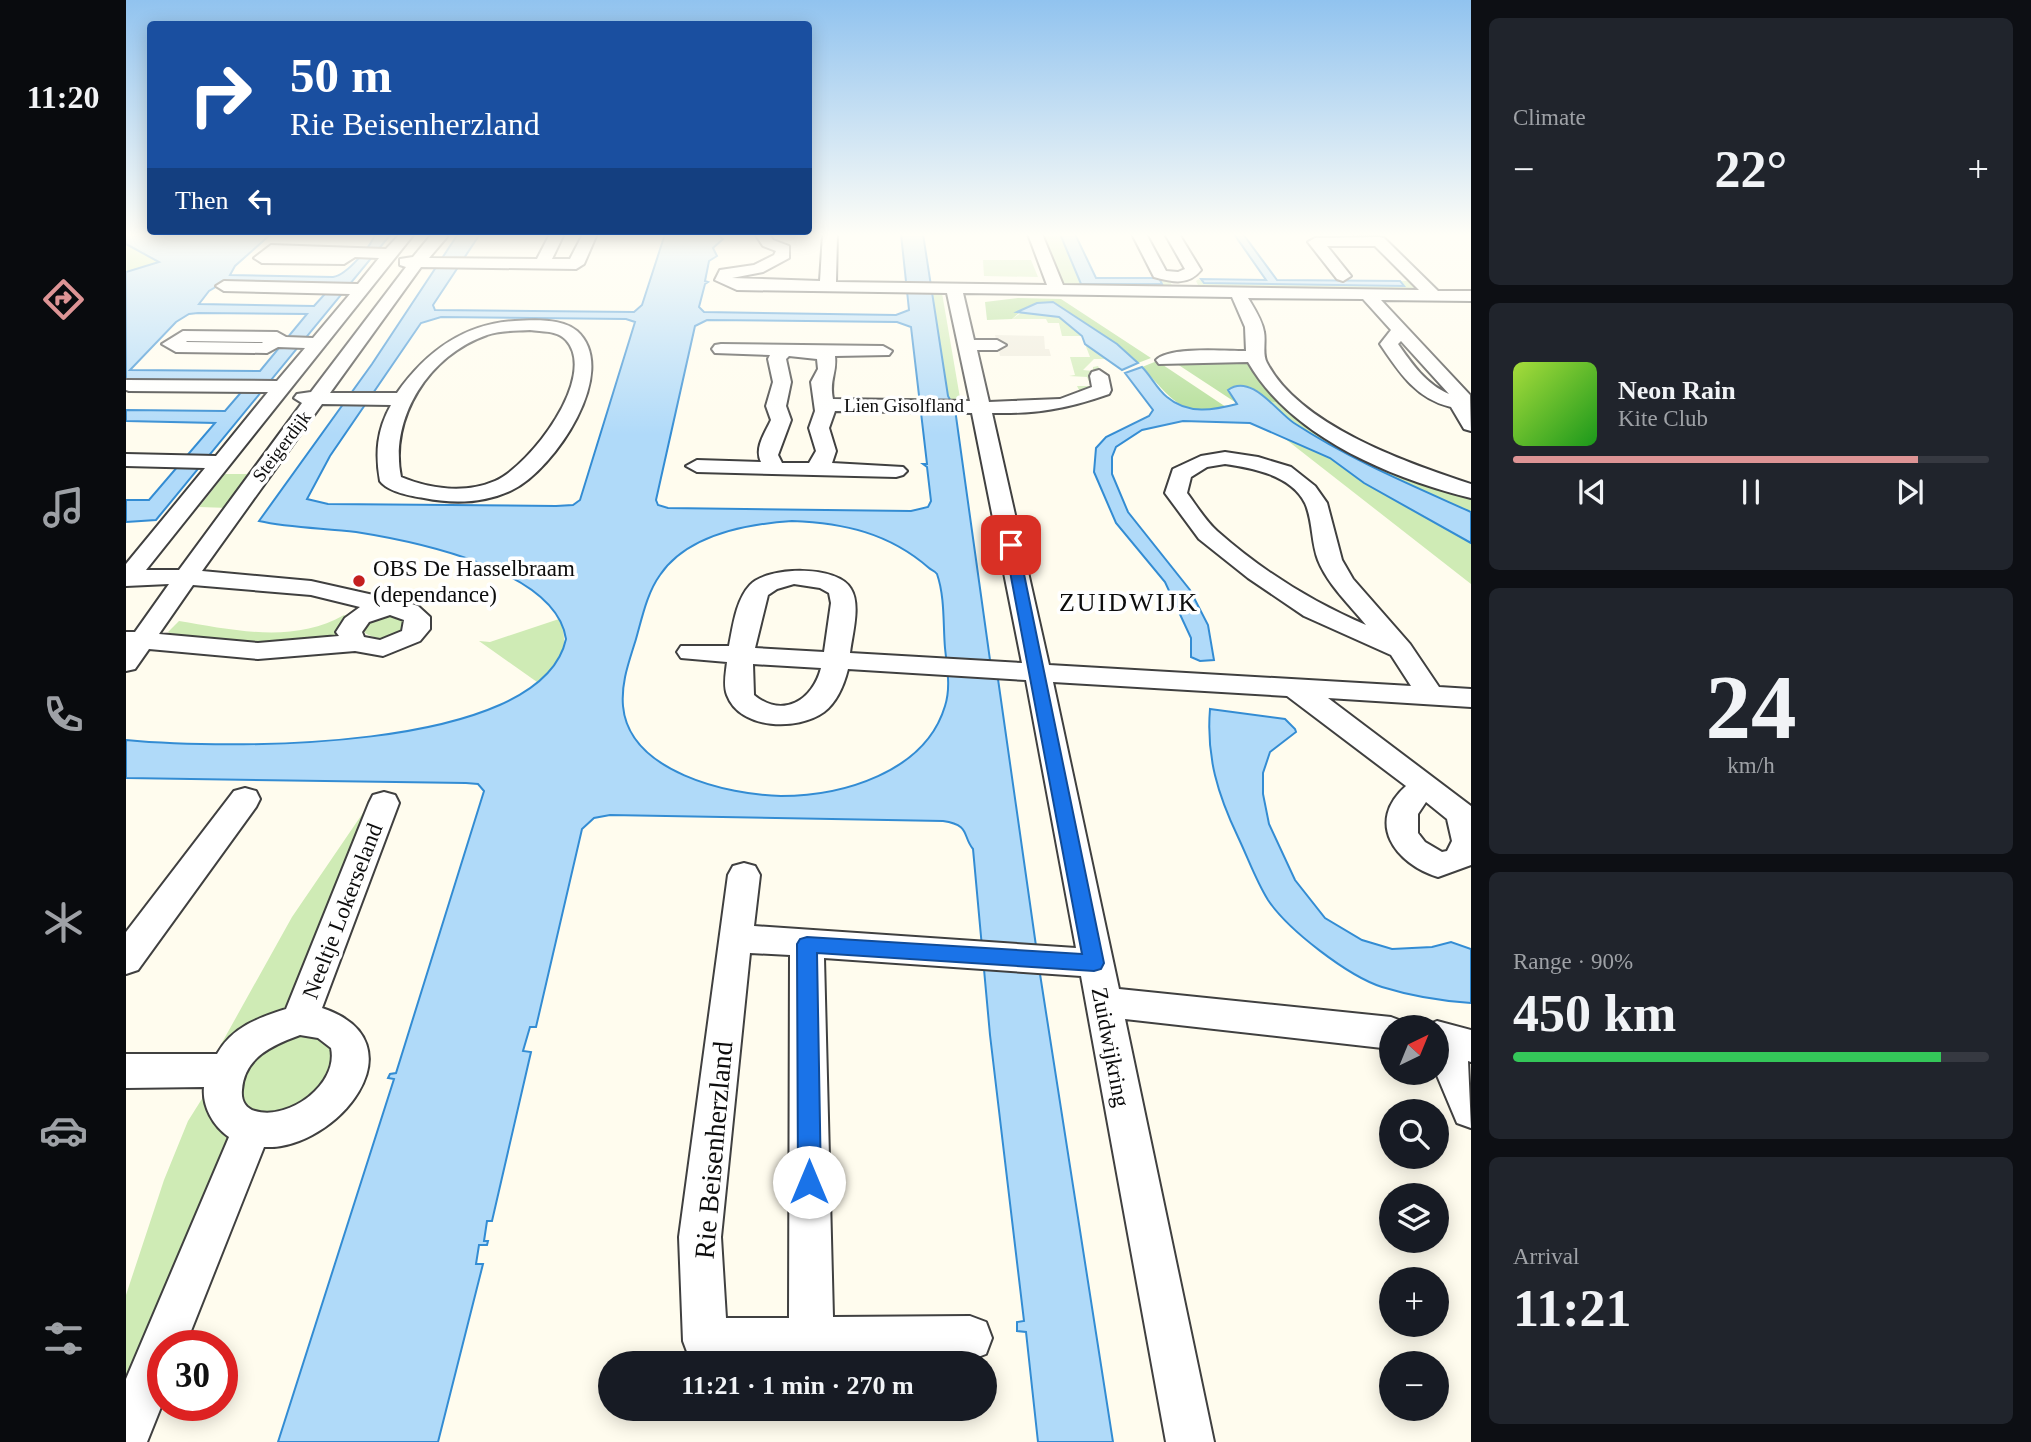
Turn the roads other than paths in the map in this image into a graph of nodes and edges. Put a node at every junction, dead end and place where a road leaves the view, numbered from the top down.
1 (352, 301) edge
2 (394, 301) edge
3 (957, 301) edge
4 (1242, 301) edge
5 (1373, 301) edge
6 (1399, 332) junction
7 (273, 342) dead end
8 (318, 343) junction
9 (968, 345) junction
10 (997, 345) dead end
11 (721, 349) dead end
12 (783, 351) junction
13 (818, 351) junction
14 (883, 351) dead end
15 (1256, 357) junction
16 (1165, 360) dead end
17 (1099, 376) dead end
18 (129, 385) dead end
19 (279, 392) junction
20 (317, 397) junction
21 (402, 398) junction
22 (1459, 403) junction
23 (825, 405) junction
24 (971, 406) junction
25 (1471, 425) edge
26 (126, 460) edge
27 (223, 462) junction
28 (697, 467) dead end
29 (775, 469) junction
30 (814, 469) junction
31 (897, 471) dead end
32 (1471, 491) edge
33 (126, 577) edge
34 (185, 578) junction
35 (395, 608) junction
36 (135, 639) edge
37 (355, 643) junction
38 (1401, 650) junction
39 (690, 652) dead end
40 (741, 654) junction
41 (834, 659) junction
42 (126, 663) edge
43 (1022, 672) junction
44 (1297, 690) junction
45 (1431, 696) junction
46 (1471, 698) edge
47 (1428, 786) dead end
48 (245, 799) dead end
49 (384, 803) dead end
50 (744, 875) dead end
51 (735, 938) junction
52 (807, 944) junction
53 (126, 960) edge
54 (1094, 963) junction
55 (1102, 1002) junction
56 (300, 1020) junction
57 (1379, 1032) edge
58 (1449, 1040) edge
59 (225, 1070) junction
60 (126, 1071) edge
61 (1471, 1111) edge
62 (252, 1129) junction
63 (970, 1338) dead end
64 (811, 1340) junction
65 (126, 1435) edge
66 (1190, 1442) edge

1 - 8 street, Steigerdijk
2 - 20 street, Steigerdijk
3 - 9 street, Zuidwijkring
4 - 15 street
5 - 6 street
6 - 22 street
6 - 22 street
7 - 8 street
8 - 19 street, Steigerdijk
9 - 10 street
9 - 24 street, Zuidwijkring
11 - 12 street
12 - 13 street
12 - 29 street
13 - 14 street
13 - 23 street, Lien Gisolfland
15 - 16 street
15 - 32 street
17 - 24 street
18 - 19 street, Steigerdijk
19 - 20 street
19 - 27 street, Steigerdijk
20 - 21 street
20 - 34 street, Steigerdijk
21 - 21 street
22 - 25 street
23 - 24 street, Lien Gisolfland
23 - 30 street, Lien Gisolfland
24 - 43 street, Zuidwijkring
26 - 27 street, Steigerdijk
27 - 33 street, Steigerdijk
28 - 29 street
29 - 30 street
30 - 31 street
33 - 34 street
34 - 35 street
34 - 36 street, Steigerdijk
35 - 37 street
35 - 37 street
36 - 37 street
36 - 42 street, Steigerdijk
38 - 38 street
38 - 45 street
39 - 40 street
40 - 41 street
40 - 41 street
40 - 41 street
41 - 43 street
43 - 44 street
43 - 54 street, Zuidwijkring
44 - 45 street
44 - 47 street
45 - 46 street
48 - 53 street
49 - 56 street, Neeltje Lokerseland
50 - 51 street, Rie Beisenherzland
51 - 52 street
51 - 64 street, Rie Beisenherzland
52 - 54 street
52 - 64 street
54 - 55 street, Zuidwijkring
55 - 57 street
55 - 66 street, Zuidwijkring
56 - 59 street, Neeltje Lokerseland
56 - 62 street, Neeltje Lokerseland
58 - 61 street
59 - 60 street
59 - 62 street
62 - 65 street
63 - 64 street, Rie Beisenherzland

